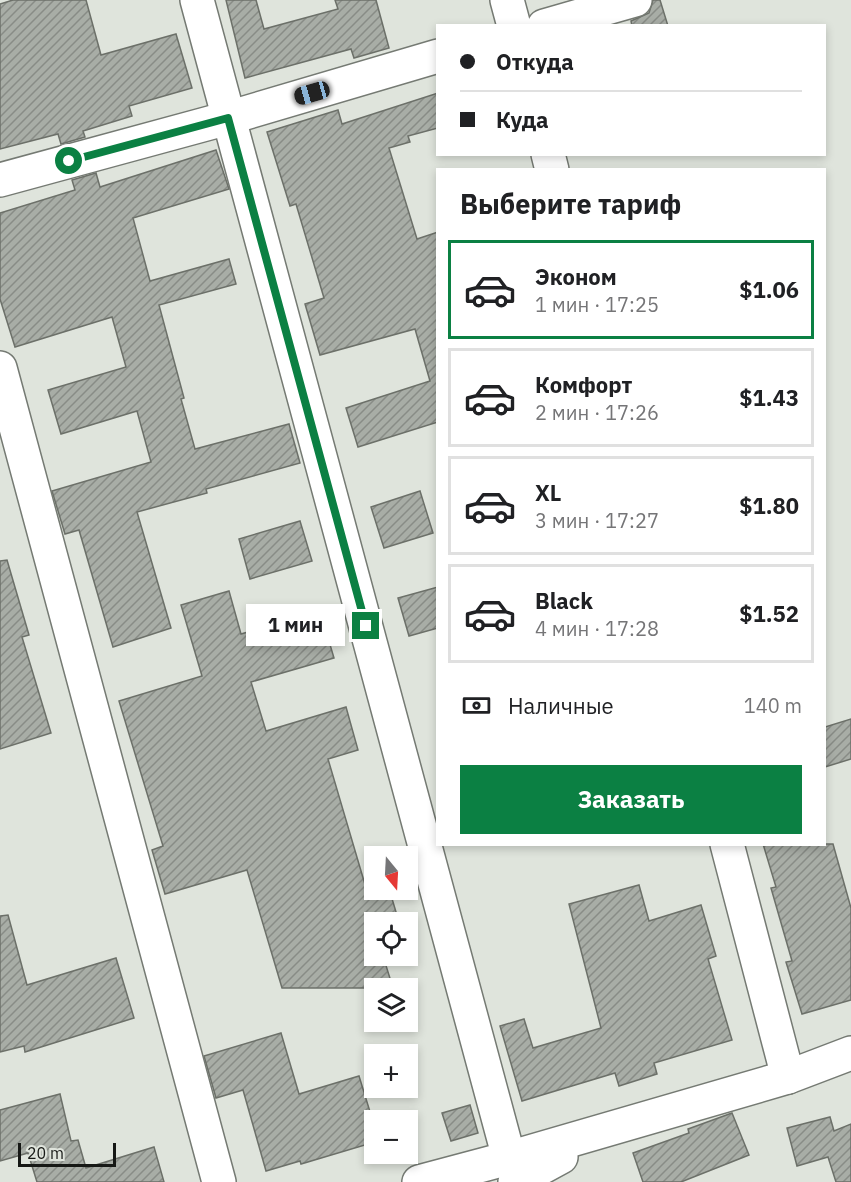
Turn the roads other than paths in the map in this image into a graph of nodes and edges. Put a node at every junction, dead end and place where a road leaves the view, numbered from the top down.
1 (197, 0) edge
2 (507, 0) edge
3 (635, 0) edge
4 (513, 24) edge
5 (551, 24) edge
6 (436, 57) edge
7 (228, 118) junction
8 (0, 180) edge
9 (0, 368) edge
10 (728, 846) edge
11 (851, 1053) edge
12 (788, 1077) junction
13 (512, 1170) edge
14 (219, 1182) edge
15 (419, 1182) edge

1 - 7 street
2 - 4 street
3 - 5 street
6 - 7 street
7 - 8 street
7 - 13 street
9 - 14 street
10 - 12 street
11 - 12 street
12 - 13 street
13 - 15 street

